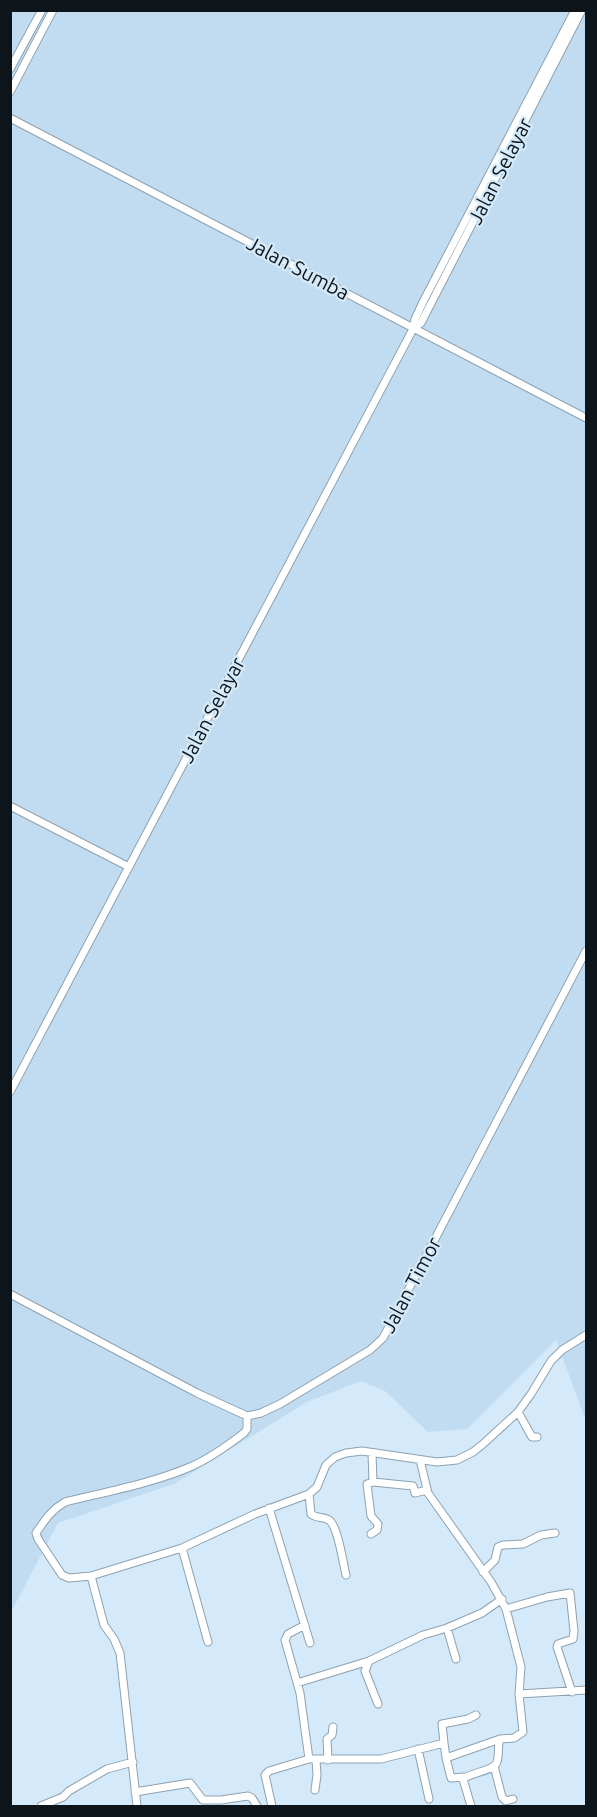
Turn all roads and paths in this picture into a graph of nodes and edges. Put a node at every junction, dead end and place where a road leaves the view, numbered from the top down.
1 (42, 10) edge
2 (52, 10) edge
3 (575, 10) edge
4 (582, 10) edge
5 (562, 43) junction
6 (10, 69) edge
7 (10, 92) edge
8 (10, 118) edge
9 (414, 329) junction
10 (586, 418) edge
11 (10, 806) edge
12 (129, 867) junction
13 (586, 951) edge
14 (10, 1092) edge
15 (10, 1294) edge
16 (586, 1335) edge
17 (518, 1412) junction
18 (247, 1416) junction
19 (537, 1437) dead end
20 (372, 1453) junction
21 (420, 1460) junction
22 (373, 1482) junction
23 (427, 1490) junction
24 (309, 1494) junction
25 (269, 1508) junction
26 (555, 1533) dead end
27 (371, 1534) dead end
28 (182, 1548) junction
29 (483, 1572) junction
30 (346, 1575) dead end
31 (91, 1576) junction
32 (502, 1599) junction
33 (506, 1609) junction
34 (304, 1625) junction
35 (447, 1628) junction
36 (208, 1642) dead end
37 (310, 1643) dead end
38 (456, 1659) dead end
39 (369, 1661) junction
40 (297, 1683) junction
41 (586, 1690) edge
42 (572, 1692) junction
43 (519, 1694) junction
44 (378, 1704) dead end
45 (476, 1715) dead end
46 (333, 1727) dead end
47 (500, 1739) junction
48 (444, 1743) junction
49 (418, 1749) junction
50 (446, 1758) junction
51 (312, 1759) junction
52 (328, 1760) junction
53 (133, 1762) junction
54 (494, 1766) junction
55 (464, 1777) junction
56 (315, 1790) dead end
57 (135, 1792) junction
58 (429, 1799) dead end
59 (513, 1800) dead end
60 (222, 1803) edge
61 (41, 1806) edge
62 (137, 1806) edge
63 (257, 1806) edge
64 (272, 1806) edge
65 (471, 1806) edge

1 - 6 street
2 - 7 street
3 - 5 street, Jalan Selayar
4 - 5 street, Jalan Selayar
5 - 9 street, Jalan Selayar
8 - 9 street, Jalan Sumba
9 - 10 street, Jalan Sumba
9 - 12 street, Jalan Selayar
11 - 12 street
12 - 14 street, Jalan Selayar
13 - 18 street, Jalan Timor
15 - 18 street
16 - 17 street
17 - 19 street
17 - 21 street
18 - 31 street
20 - 21 street
20 - 22 street
20 - 24 street
21 - 23 street
22 - 23 street
22 - 27 street
23 - 29 street
24 - 25 street
24 - 30 street
25 - 28 street
25 - 34 street
26 - 29 street
28 - 31 street
28 - 36 street
29 - 32 street
31 - 53 street
32 - 33 street
32 - 35 street
33 - 42 street
33 - 43 street
34 - 37 street
34 - 40 street
35 - 38 street
35 - 39 street
39 - 40 street
39 - 44 street
40 - 51 street
41 - 42 street
42 - 43 street
43 - 47 street
45 - 48 street
46 - 52 street
47 - 50 street
47 - 54 street
48 - 49 street
48 - 50 street
49 - 52 street
49 - 58 street
50 - 55 street
51 - 52 street
51 - 56 street
51 - 64 street
53 - 57 street
53 - 61 street
54 - 55 street
54 - 59 street
55 - 65 street
57 - 60 street
57 - 62 street
60 - 63 street

